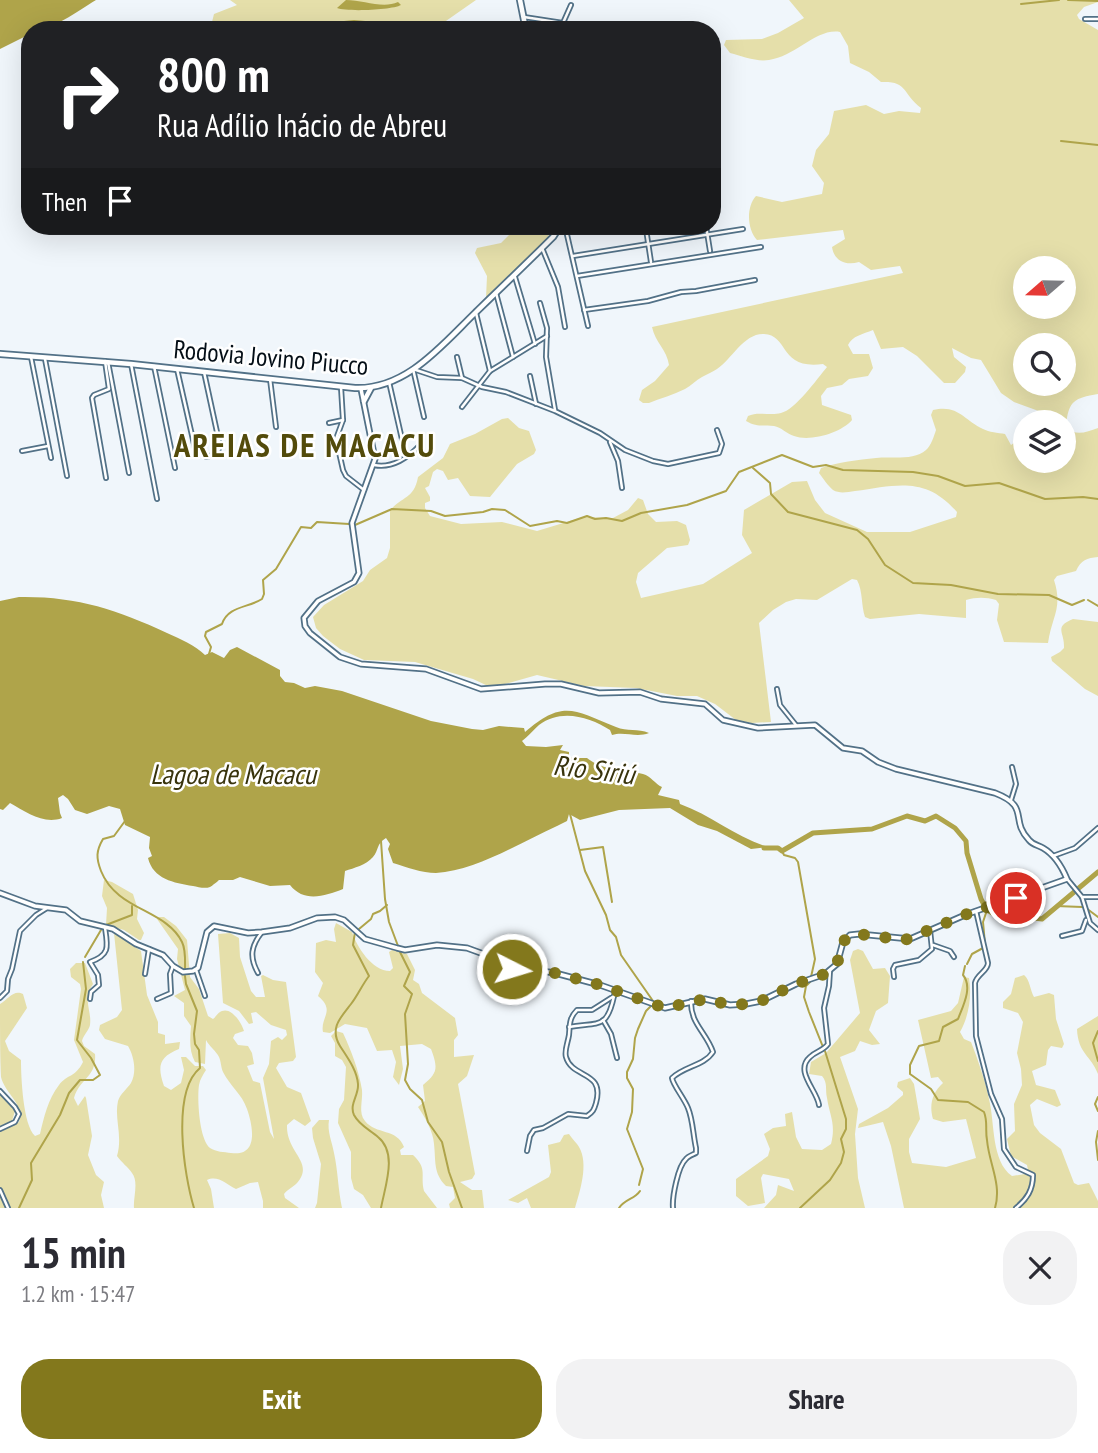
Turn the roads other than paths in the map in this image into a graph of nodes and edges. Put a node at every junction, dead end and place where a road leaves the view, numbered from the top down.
1 (520, 0) edge
2 (571, 5) dead end
3 (524, 17) junction
4 (1085, 19) dead end
5 (1098, 19) edge
6 (525, 21) edge
7 (550, 21) edge
8 (564, 21) edge
9 (743, 229) dead end
10 (721, 232) edge
11 (555, 235) edge
12 (565, 235) edge
13 (647, 235) edge
14 (701, 235) edge
15 (707, 235) edge
16 (648, 244) junction
17 (761, 247) dead end
18 (542, 248) junction
19 (710, 251) dead end
20 (573, 256) junction
21 (651, 262) dead end
22 (515, 275) junction
23 (577, 276) junction
24 (755, 280) dead end
25 (496, 293) junction
26 (540, 303) dead end
27 (584, 310) junction
28 (475, 313) junction
29 (588, 326) dead end
30 (565, 327) dead end
31 (547, 336) junction
32 (535, 344) junction
33 (0, 354) edge
34 (31, 354) junction
35 (44, 355) junction
36 (513, 356) junction
37 (457, 357) dead end
38 (106, 361) junction
39 (131, 364) junction
40 (154, 366) junction
41 (177, 369) junction
42 (413, 369) junction
43 (490, 370) junction
44 (204, 372) junction
45 (530, 376) dead end
46 (462, 378) junction
47 (270, 379) junction
48 (389, 382) junction
49 (479, 385) junction
50 (341, 387) junction
51 (371, 387) junction
52 (361, 388) junction
53 (364, 401) junction
54 (536, 404) junction
55 (462, 407) dead end
56 (555, 411) junction
57 (424, 417) dead end
58 (343, 420) junction
59 (329, 423) dead end
60 (276, 427) dead end
61 (717, 430) dead end
62 (610, 442) junction
63 (420, 445) dead end
64 (48, 446) junction
65 (22, 451) dead end
66 (195, 453) dead end
67 (206, 457) dead end
68 (406, 457) junction
69 (51, 458) dead end
70 (374, 465) junction
71 (174, 468) dead end
72 (129, 473) dead end
73 (67, 476) dead end
74 (106, 478) dead end
75 (622, 488) dead end
76 (364, 490) junction
77 (157, 499) dead end
78 (777, 689) dead end
79 (796, 725) junction
80 (1013, 767) dead end
81 (1011, 800) junction
82 (1098, 828) edge
83 (1053, 856) junction
84 (1068, 879) junction
85 (0, 893) edge
86 (1082, 897) junction
87 (1098, 897) edge
88 (47, 908) junction
89 (976, 911) junction
90 (1087, 916) junction
91 (105, 928) junction
92 (930, 930) junction
93 (1098, 930) edge
94 (262, 932) junction
95 (1062, 936) dead end
96 (933, 946) junction
97 (149, 949) junction
98 (954, 957) dead end
99 (173, 967) junction
100 (196, 970) junction
101 (830, 971) junction
102 (258, 973) dead end
103 (145, 974) dead end
104 (894, 977) dead end
105 (614, 993) junction
106 (205, 996) dead end
107 (0, 998) edge
108 (90, 999) dead end
109 (157, 999) dead end
110 (691, 1001) junction
111 (603, 1020) junction
112 (569, 1027) junction
113 (617, 1058) dead end
114 (0, 1091) edge
115 (819, 1105) dead end
116 (0, 1129) edge
117 (527, 1151) dead end
118 (0, 1190) edge
119 (8, 1208) edge
120 (673, 1208) edge
121 (1016, 1208) edge

1 - 3 main road
2 - 8 street
3 - 6 main road
3 - 7 street
4 - 5 street
9 - 10 street
11 - 18 main road, Rodovia Jovino Piucco
12 - 20 street
13 - 16 street
14 - 16 street
15 - 19 street
16 - 20 street
16 - 21 street
17 - 23 street
18 - 22 main road, Rodovia Jovino Piucco
18 - 30 street
20 - 23 street
22 - 25 main road, Rodovia Jovino Piucco
22 - 32 street
23 - 27 street
24 - 27 street
25 - 28 main road, Rodovia Jovino Piucco
25 - 36 street
26 - 31 street
27 - 29 street
28 - 42 main road, Rodovia Jovino Piucco
28 - 43 street
31 - 32 street
31 - 56 street
32 - 36 street
33 - 34 main road, Rodovia Jovino Piucco
34 - 35 main road, Rodovia Jovino Piucco
34 - 64 street
35 - 38 main road, Rodovia Jovino Piucco
35 - 73 street
36 - 43 street
37 - 46 street
38 - 39 main road, Rodovia Jovino Piucco
38 - 72 street
38 - 74 street
39 - 40 main road, Rodovia Jovino Piucco
39 - 77 street
40 - 41 main road, Rodovia Jovino Piucco
40 - 71 street
41 - 44 main road, Rodovia Jovino Piucco
41 - 66 street
42 - 46 street
42 - 48 main road, Rodovia Jovino Piucco
42 - 57 street
43 - 49 street
44 - 47 main road, Rodovia Jovino Piucco
44 - 67 street
45 - 54 street
46 - 49 street
47 - 50 main road, Rodovia Jovino Piucco
47 - 60 street
48 - 51 main road, Rodovia Jovino Piucco
48 - 68 street
49 - 54 street
49 - 55 street
50 - 52 main road, Rodovia Jovino Piucco
50 - 58 street
51 - 52 main road, Rodovia Jovino Piucco
51 - 53 main road
52 - 53 street
53 - 70 street
54 - 56 street
56 - 62 street
58 - 59 street
58 - 76 street
61 - 62 street
62 - 75 street
63 - 68 street
64 - 65 street
64 - 69 street
68 - 70 street
70 - 76 street
76 - 79 street
78 - 79 street
79 - 81 street
80 - 81 street
81 - 83 street
82 - 83 street
83 - 84 street
84 - 86 street
84 - 89 street
85 - 88 street
86 - 87 street
86 - 90 street
88 - 91 street
88 - 107 street
89 - 92 street
89 - 121 street
90 - 93 street
90 - 95 street
91 - 97 street
91 - 108 street
92 - 96 street
92 - 101 street
94 - 100 street
94 - 102 street
94 - 105 street
96 - 98 street
96 - 104 street
97 - 99 street
97 - 103 street
99 - 100 street
99 - 109 street
100 - 106 street
101 - 110 street
101 - 115 street
105 - 110 street
105 - 111 street
105 - 112 street
110 - 120 street
111 - 112 street
111 - 113 street
112 - 117 street
114 - 116 street
118 - 119 street

